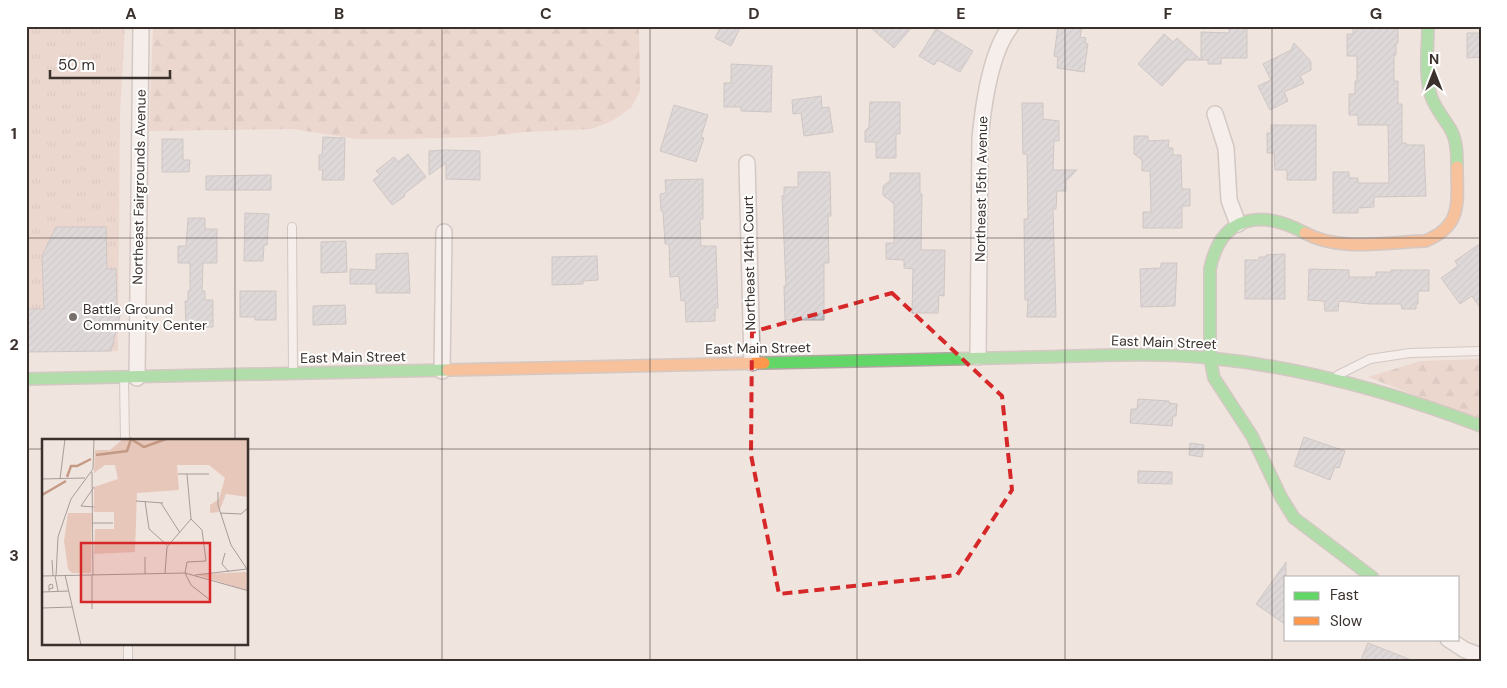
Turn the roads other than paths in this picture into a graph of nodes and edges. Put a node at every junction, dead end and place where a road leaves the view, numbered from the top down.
1 (141, 26) edge
2 (1428, 26) edge
3 (1007, 27) edge
4 (1215, 114) dead end
5 (747, 163) dead end
6 (1238, 224) junction
7 (292, 227) dead end
8 (444, 232) dead end
9 (1481, 351) edge
10 (978, 357) junction
11 (1210, 358) junction
12 (752, 363) junction
13 (442, 371) junction
14 (293, 373) junction
15 (131, 378) junction
16 (1332, 378) junction
17 (26, 379) edge
18 (1481, 426) edge
19 (125, 439) edge
20 (1371, 576) edge
21 (1450, 640) edge
22 (128, 646) edge
23 (1481, 656) edge
24 (128, 662) edge

1 - 15 street, Northeast Fairgrounds Avenue
2 - 6 main road
3 - 10 street, Northeast 15th Avenue
4 - 6 street
5 - 12 street, Northeast 14th Court
6 - 11 main road
7 - 14 lane
8 - 13 street
9 - 16 lane
10 - 11 main road, East Main Street
10 - 12 main road, East Main Street
11 - 16 main road, East Main Street
11 - 20 main road
12 - 13 main road, East Main Street
13 - 14 main road, East Main Street
14 - 15 main road, East Main Street
15 - 17 main road, East Main Street
15 - 19 lane
16 - 18 main road, East Main Street
21 - 23 street
22 - 24 lane

